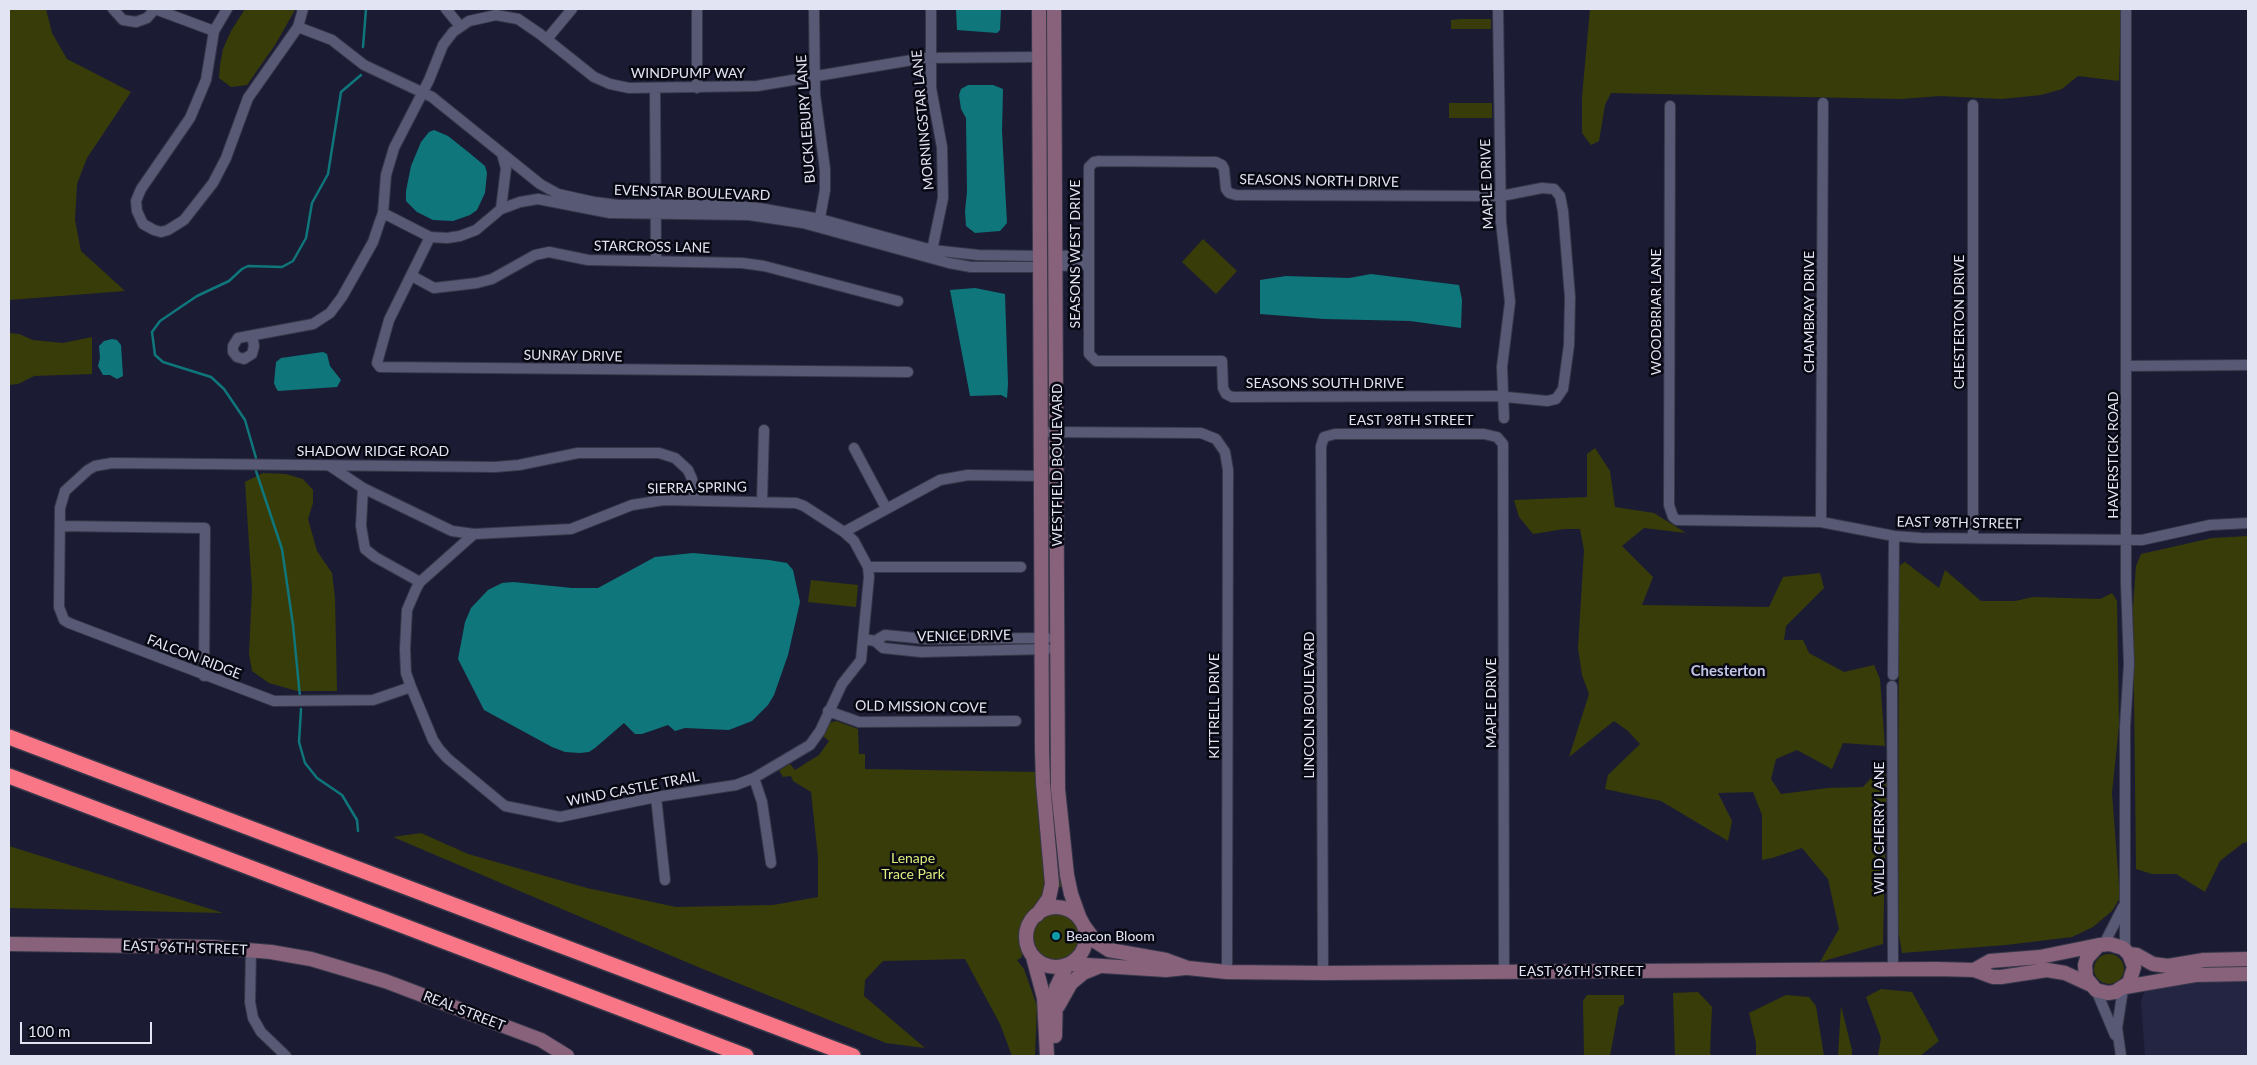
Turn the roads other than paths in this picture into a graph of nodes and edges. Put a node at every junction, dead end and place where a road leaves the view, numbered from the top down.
1 (113, 9) edge
2 (155, 9) edge
3 (227, 9) edge
4 (303, 9) edge
5 (446, 9) edge
6 (572, 9) edge
7 (697, 9) edge
8 (814, 9) edge
9 (931, 9) edge
10 (1039, 9) edge
11 (1054, 9) edge
12 (1498, 9) edge
13 (2126, 9) edge
14 (460, 26) junction
15 (298, 27) junction
16 (214, 31) junction
17 (547, 39) junction
18 (1040, 57) junction
19 (931, 58) junction
20 (814, 77) junction
21 (655, 88) junction
22 (697, 88) junction
23 (422, 91) junction
24 (1823, 103) dead end
25 (1973, 105) dead end
26 (1670, 106) dead end
27 (502, 154) junction
28 (1100, 161) joint
29 (1501, 196) junction
30 (501, 209) junction
31 (656, 210) junction
32 (383, 213) junction
33 (819, 223) junction
34 (430, 237) junction
35 (931, 254) junction
36 (1089, 260) junction
37 (656, 261) junction
38 (1040, 261) junction
39 (1055, 261) junction
40 (412, 276) junction
41 (898, 301) dead end
42 (252, 336) dead end
43 (1089, 354) joint
44 (2126, 366) junction
45 (2248, 366) edge
46 (908, 372) dead end
47 (1504, 397) junction
48 (1504, 418) dead end
49 (764, 430) dead end
50 (1041, 432) junction
51 (1056, 432) junction
52 (1324, 437) joint
53 (1498, 438) joint
54 (854, 448) dead end
55 (329, 465) junction
56 (1041, 476) junction
57 (363, 488) junction
58 (695, 500) junction
59 (762, 501) junction
60 (886, 508) junction
61 (1673, 517) joint
62 (1821, 522) junction
63 (2248, 523) edge
64 (60, 526) junction
65 (844, 532) junction
66 (474, 534) junction
67 (1894, 536) junction
68 (1973, 538) junction
69 (2127, 540) junction
70 (1021, 567) dead end
71 (868, 568) junction
72 (420, 582) junction
73 (864, 639) junction
74 (1057, 643) junction
75 (1042, 644) junction
76 (1892, 675) dead end
77 (204, 676) junction
78 (1892, 686) dead end
79 (411, 687) junction
80 (828, 711) junction
81 (1016, 721) dead end
82 (9, 737) edge
83 (9, 776) edge
84 (754, 778) junction
85 (656, 797) junction
86 (771, 864) dead end
87 (665, 880) dead end
88 (2125, 901) junction
89 (1037, 915) junction
90 (1082, 922) junction
91 (9, 944) edge
92 (2101, 945) junction
93 (252, 950) junction
94 (2127, 952) junction
95 (1033, 956) junction
96 (2248, 959) edge
97 (1069, 964) junction
98 (1105, 965) junction
99 (1188, 968) junction
100 (1893, 970) junction
101 (1974, 970) junction
102 (1504, 971) junction
103 (358, 972) joint
104 (1227, 972) junction
105 (1323, 973) junction
106 (2248, 974) edge
107 (2094, 987) junction
108 (2124, 988) junction
109 (1055, 1014) junction
110 (2118, 1040) junction
111 (286, 1056) edge
112 (567, 1056) edge
113 (746, 1056) edge
114 (853, 1056) edge
115 (1048, 1056) edge
116 (1053, 1056) edge
117 (2121, 1056) edge

1 - 2 street
2 - 16 street
3 - 16 street
4 - 15 street
5 - 14 street
6 - 17 street
7 - 22 street
8 - 20 street, BUCKLEBURY LANE
9 - 19 street, MORNINGSTAR LANE
10 - 18 main road, WESTFIELD BOULEVARD
11 - 39 main road, WESTFIELD BOULEVARD
12 - 29 street, MAPLE DRIVE
13 - 44 street, HAVERSTICK ROAD
14 - 17 street, WINDPUMP WAY
14 - 23 street, WINDPUMP WAY
15 - 16 street
15 - 23 street, EVENSTAR BOULEVARD
17 - 21 street, WINDPUMP WAY
18 - 19 street, WINDPUMP WAY
18 - 38 main road, WESTFIELD BOULEVARD
19 - 20 street, WINDPUMP WAY
19 - 35 street, MORNINGSTAR LANE
20 - 22 street, WINDPUMP WAY
20 - 33 street, BUCKLEBURY LANE
21 - 22 street, WINDPUMP WAY
21 - 31 street
23 - 27 street, EVENSTAR BOULEVARD
23 - 32 street, WINDPUMP WAY
24 - 62 street, CHAMBRAY DRIVE
25 - 68 street, CHESTERTON DRIVE
26 - 61 street, WOODBRIAR LANE
27 - 30 street
27 - 31 street, EVENSTAR BOULEVARD
28 - 29 street, SEASONS NORTH DRIVE
28 - 36 street, SEASONS WEST DRIVE
29 - 47 street, MAPLE DRIVE
29 - 47 street
30 - 31 street, EVENSTAR BOULEVARD
30 - 34 street, EVENSTAR BOULEVARD
31 - 33 street, EVENSTAR BOULEVARD
31 - 37 street
32 - 34 street, EVENSTAR BOULEVARD
32 - 42 street, WINDPUMP WAY
33 - 35 street, EVENSTAR BOULEVARD
34 - 40 street, SUNRAY DRIVE
35 - 38 street, EVENSTAR BOULEVARD
36 - 39 street
36 - 43 street, SEASONS WEST DRIVE
37 - 40 street, STARCROSS LANE
37 - 41 street, STARCROSS LANE
38 - 50 main road, WESTFIELD BOULEVARD
39 - 51 main road, WESTFIELD BOULEVARD
40 - 46 street, SUNRAY DRIVE
43 - 47 street, SEASONS SOUTH DRIVE
44 - 45 street
44 - 69 street, HAVERSTICK ROAD
47 - 48 street, MAPLE DRIVE
49 - 59 street
50 - 51 street
50 - 56 main road, WESTFIELD BOULEVARD
51 - 74 main road, WESTFIELD BOULEVARD
51 - 104 street, KITTRELL DRIVE
52 - 53 street, EAST 98TH STREET
52 - 105 street, LINCOLN BOULEVARD
53 - 102 street, MAPLE DRIVE
54 - 60 street
55 - 57 street, SIERRA SPRING
55 - 58 street, SHADOW RIDGE ROAD
55 - 64 street, SHADOW RIDGE ROAD
56 - 60 street
56 - 75 main road, WESTFIELD BOULEVARD
57 - 66 street, SIERRA SPRING
57 - 72 street
58 - 59 street, SIERRA SPRING
58 - 66 street, SIERRA SPRING
59 - 65 street, SIERRA SPRING
60 - 65 street
61 - 62 street, EAST 98TH STREET
62 - 67 street, EAST 98TH STREET
63 - 69 street, EAST 98TH STREET
64 - 77 street, FALCON RIDGE
64 - 77 street
65 - 71 street, SIERRA SPRING
66 - 72 street
67 - 68 street, EAST 98TH STREET
67 - 76 street
68 - 69 street, EAST 98TH STREET
69 - 88 street, HAVERSTICK ROAD
70 - 71 street
71 - 73 street, SIERRA SPRING
72 - 79 street, WIND CASTLE TRAIL
73 - 75 street, VENICE DRIVE
73 - 80 street, WIND CASTLE TRAIL
74 - 75 street, VENICE DRIVE
74 - 90 main road, WESTFIELD BOULEVARD
75 - 89 main road, WESTFIELD BOULEVARD
77 - 79 street, FALCON RIDGE
78 - 100 street, WILD CHERRY LANE
79 - 85 street, WIND CASTLE TRAIL
80 - 81 street, OLD MISSION COVE
80 - 84 street, WIND CASTLE TRAIL
82 - 114 highway
83 - 113 highway
84 - 85 street, WIND CASTLE TRAIL
84 - 86 street
85 - 87 street
88 - 92 street, HAVERSTICK ROAD
88 - 94 street, HAVERSTICK ROAD
89 - 90 main road
89 - 95 main road
90 - 97 main road
90 - 99 main road, EAST 96TH STREET
91 - 93 main road, EAST 96TH STREET
92 - 94 main road
92 - 101 main road, EAST 96TH STREET
92 - 107 main road
93 - 103 main road, EAST 96TH STREET
93 - 111 street
94 - 96 main road
94 - 108 main road
95 - 97 main road
95 - 115 main road
97 - 98 main road, EAST 96TH STREET
97 - 109 main road
98 - 99 main road, EAST 96TH STREET
98 - 109 main road
99 - 104 main road, EAST 96TH STREET
100 - 101 main road, EAST 96TH STREET
100 - 102 main road, EAST 96TH STREET
101 - 107 main road, EAST 96TH STREET
102 - 105 main road, EAST 96TH STREET
103 - 112 main road, REAL STREET
104 - 105 main road, EAST 96TH STREET
106 - 108 main road
107 - 108 main road
107 - 110 street
108 - 110 street
109 - 116 main road
110 - 117 street

